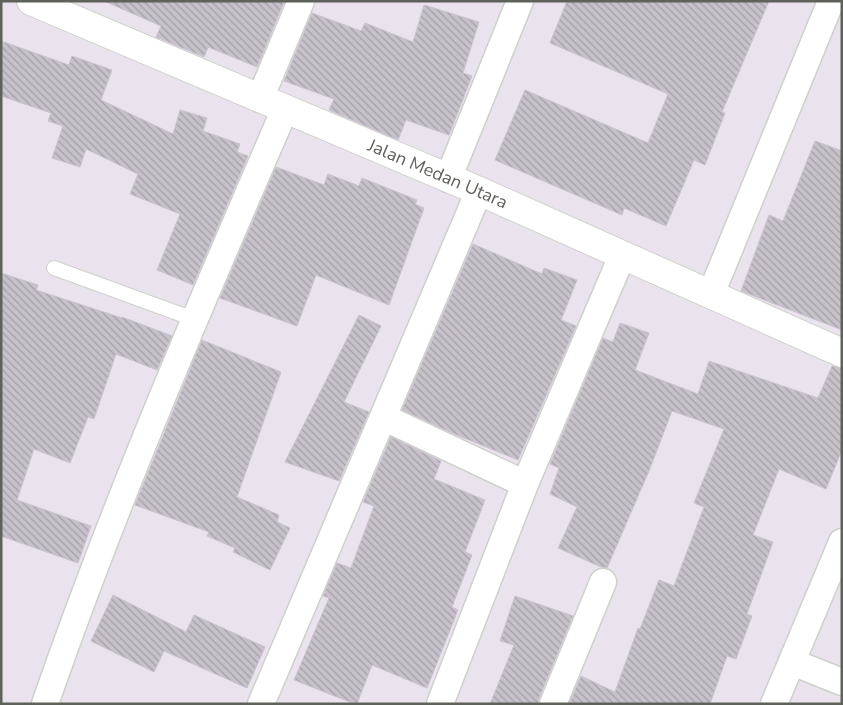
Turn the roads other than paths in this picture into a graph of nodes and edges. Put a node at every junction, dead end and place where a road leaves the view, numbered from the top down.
1 (31, 1) edge
2 (301, 1) edge
3 (520, 1) edge
4 (831, 1) edge
5 (260, 99) junction
6 (286, 109) junction
7 (448, 179) junction
8 (479, 191) junction
9 (622, 256) junction
10 (54, 268) dead end
11 (711, 294) junction
12 (195, 318) junction
13 (842, 353) edge
14 (383, 417) junction
15 (525, 484) junction
16 (842, 542) edge
17 (603, 582) dead end
18 (792, 662) junction
19 (842, 682) edge
20 (45, 704) edge
21 (261, 704) edge
22 (440, 704) edge
23 (553, 704) edge
24 (774, 704) edge

1 - 5 street, Jalan Medan Utara
2 - 5 street
3 - 7 street
4 - 11 street
5 - 6 street, Jalan Medan Utara
6 - 7 street, Jalan Medan Utara
6 - 12 street
7 - 8 street, Jalan Medan Utara
8 - 9 street, Jalan Medan Utara
8 - 14 street
9 - 11 street, Jalan Medan Utara
9 - 15 street
10 - 12 lane
11 - 13 street, Jalan Medan Utara
12 - 20 street
14 - 15 street
14 - 21 street
15 - 22 street
16 - 18 street
17 - 23 street
18 - 19 street
18 - 24 street

